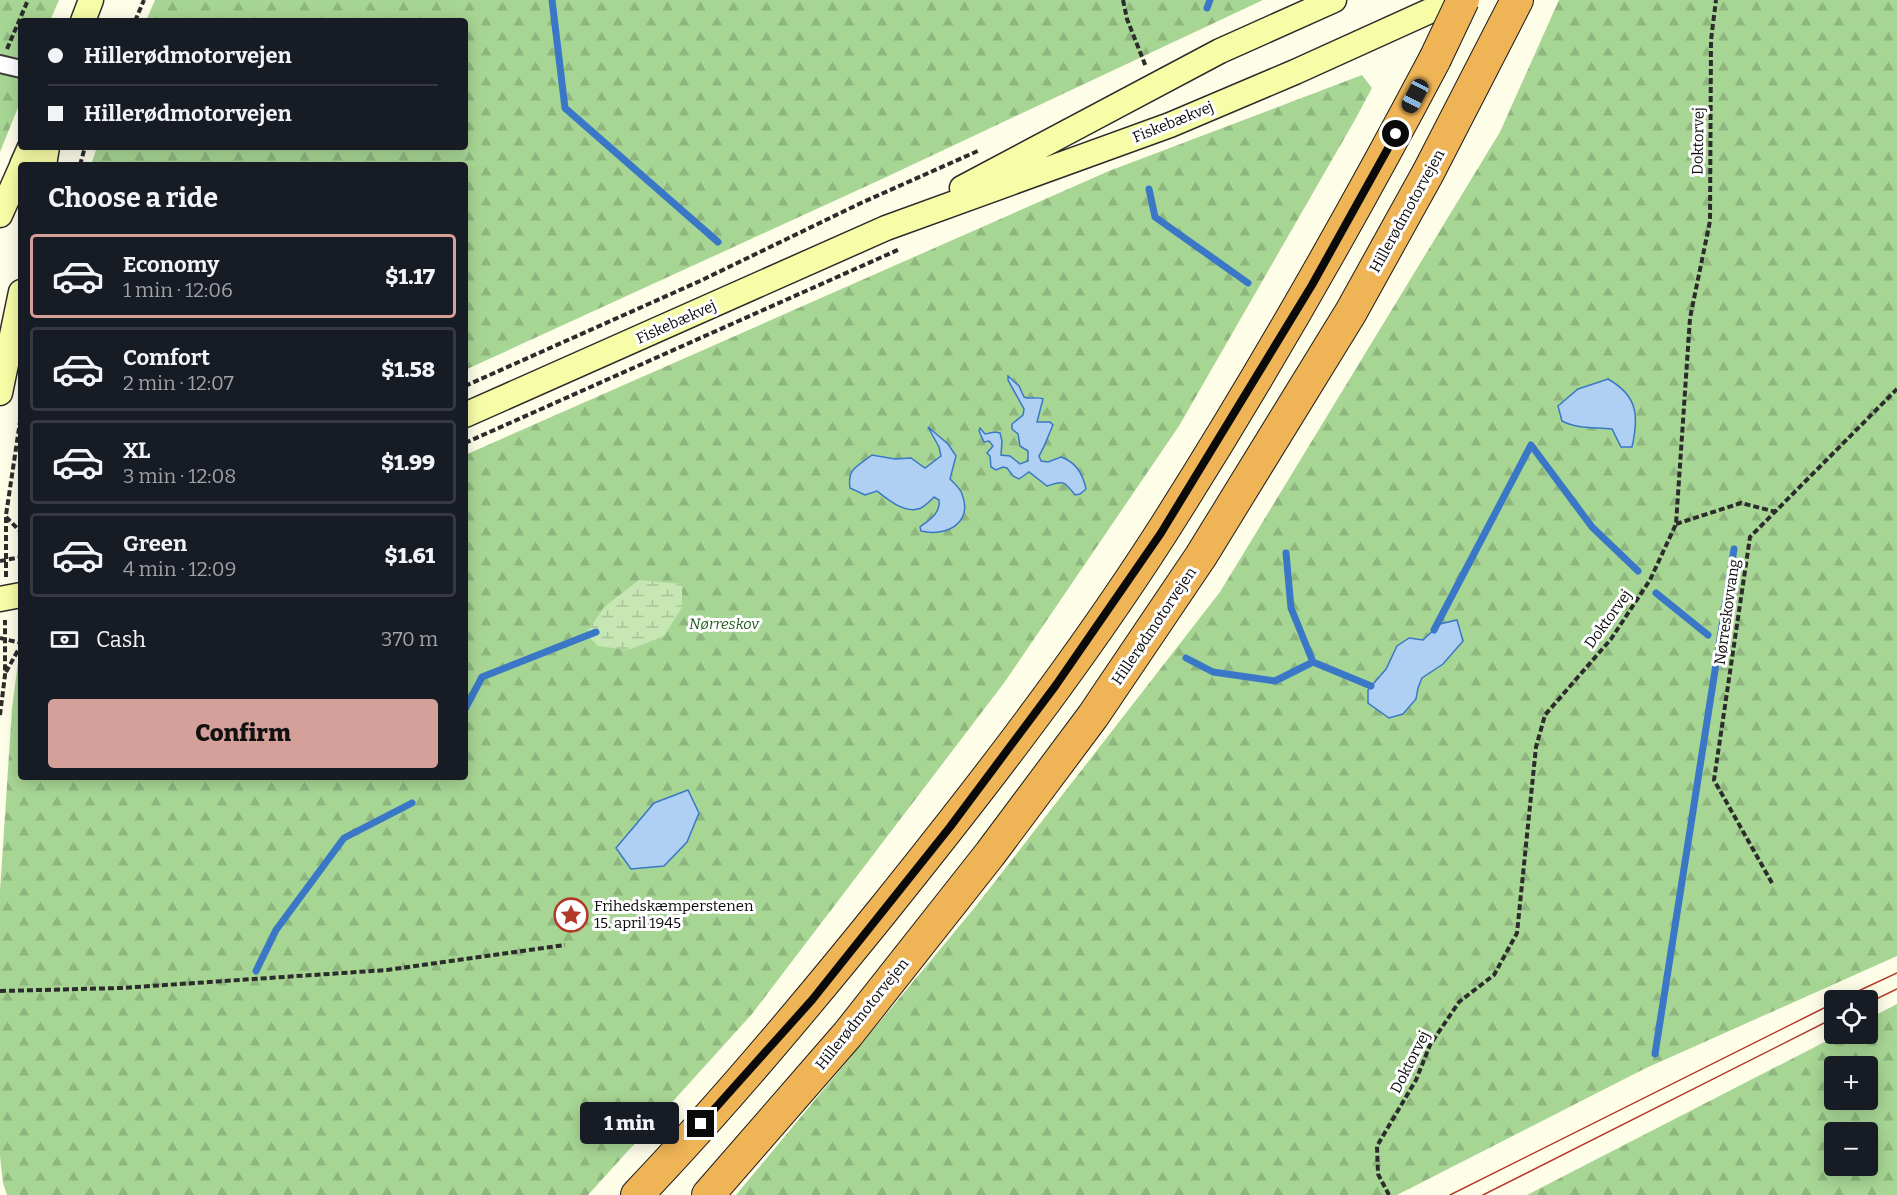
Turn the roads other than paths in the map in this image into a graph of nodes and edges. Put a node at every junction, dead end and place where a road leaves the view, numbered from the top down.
1 (91, 0) edge
2 (1334, 0) edge
3 (1454, 0) edge
4 (1463, 0) edge
5 (1511, 12) edge
6 (84, 18) edge
7 (0, 64) edge
8 (18, 68) edge
9 (18, 175) edge
10 (0, 215) edge
11 (886, 228) junction
12 (18, 306) edge
13 (0, 393) edge
14 (468, 414) edge
15 (18, 596) edge
16 (0, 599) edge
17 (637, 1195) edge
18 (708, 1195) edge

1 - 6 street
2 - 11 street, Fiskebækvej
3 - 11 street, Fiskebækvej
4 - 17 highway, bridge
5 - 18 highway, Hillerødmotorvejen
7 - 8 street
9 - 10 street
11 - 14 street, Fiskebækvej
12 - 13 street
15 - 16 street

